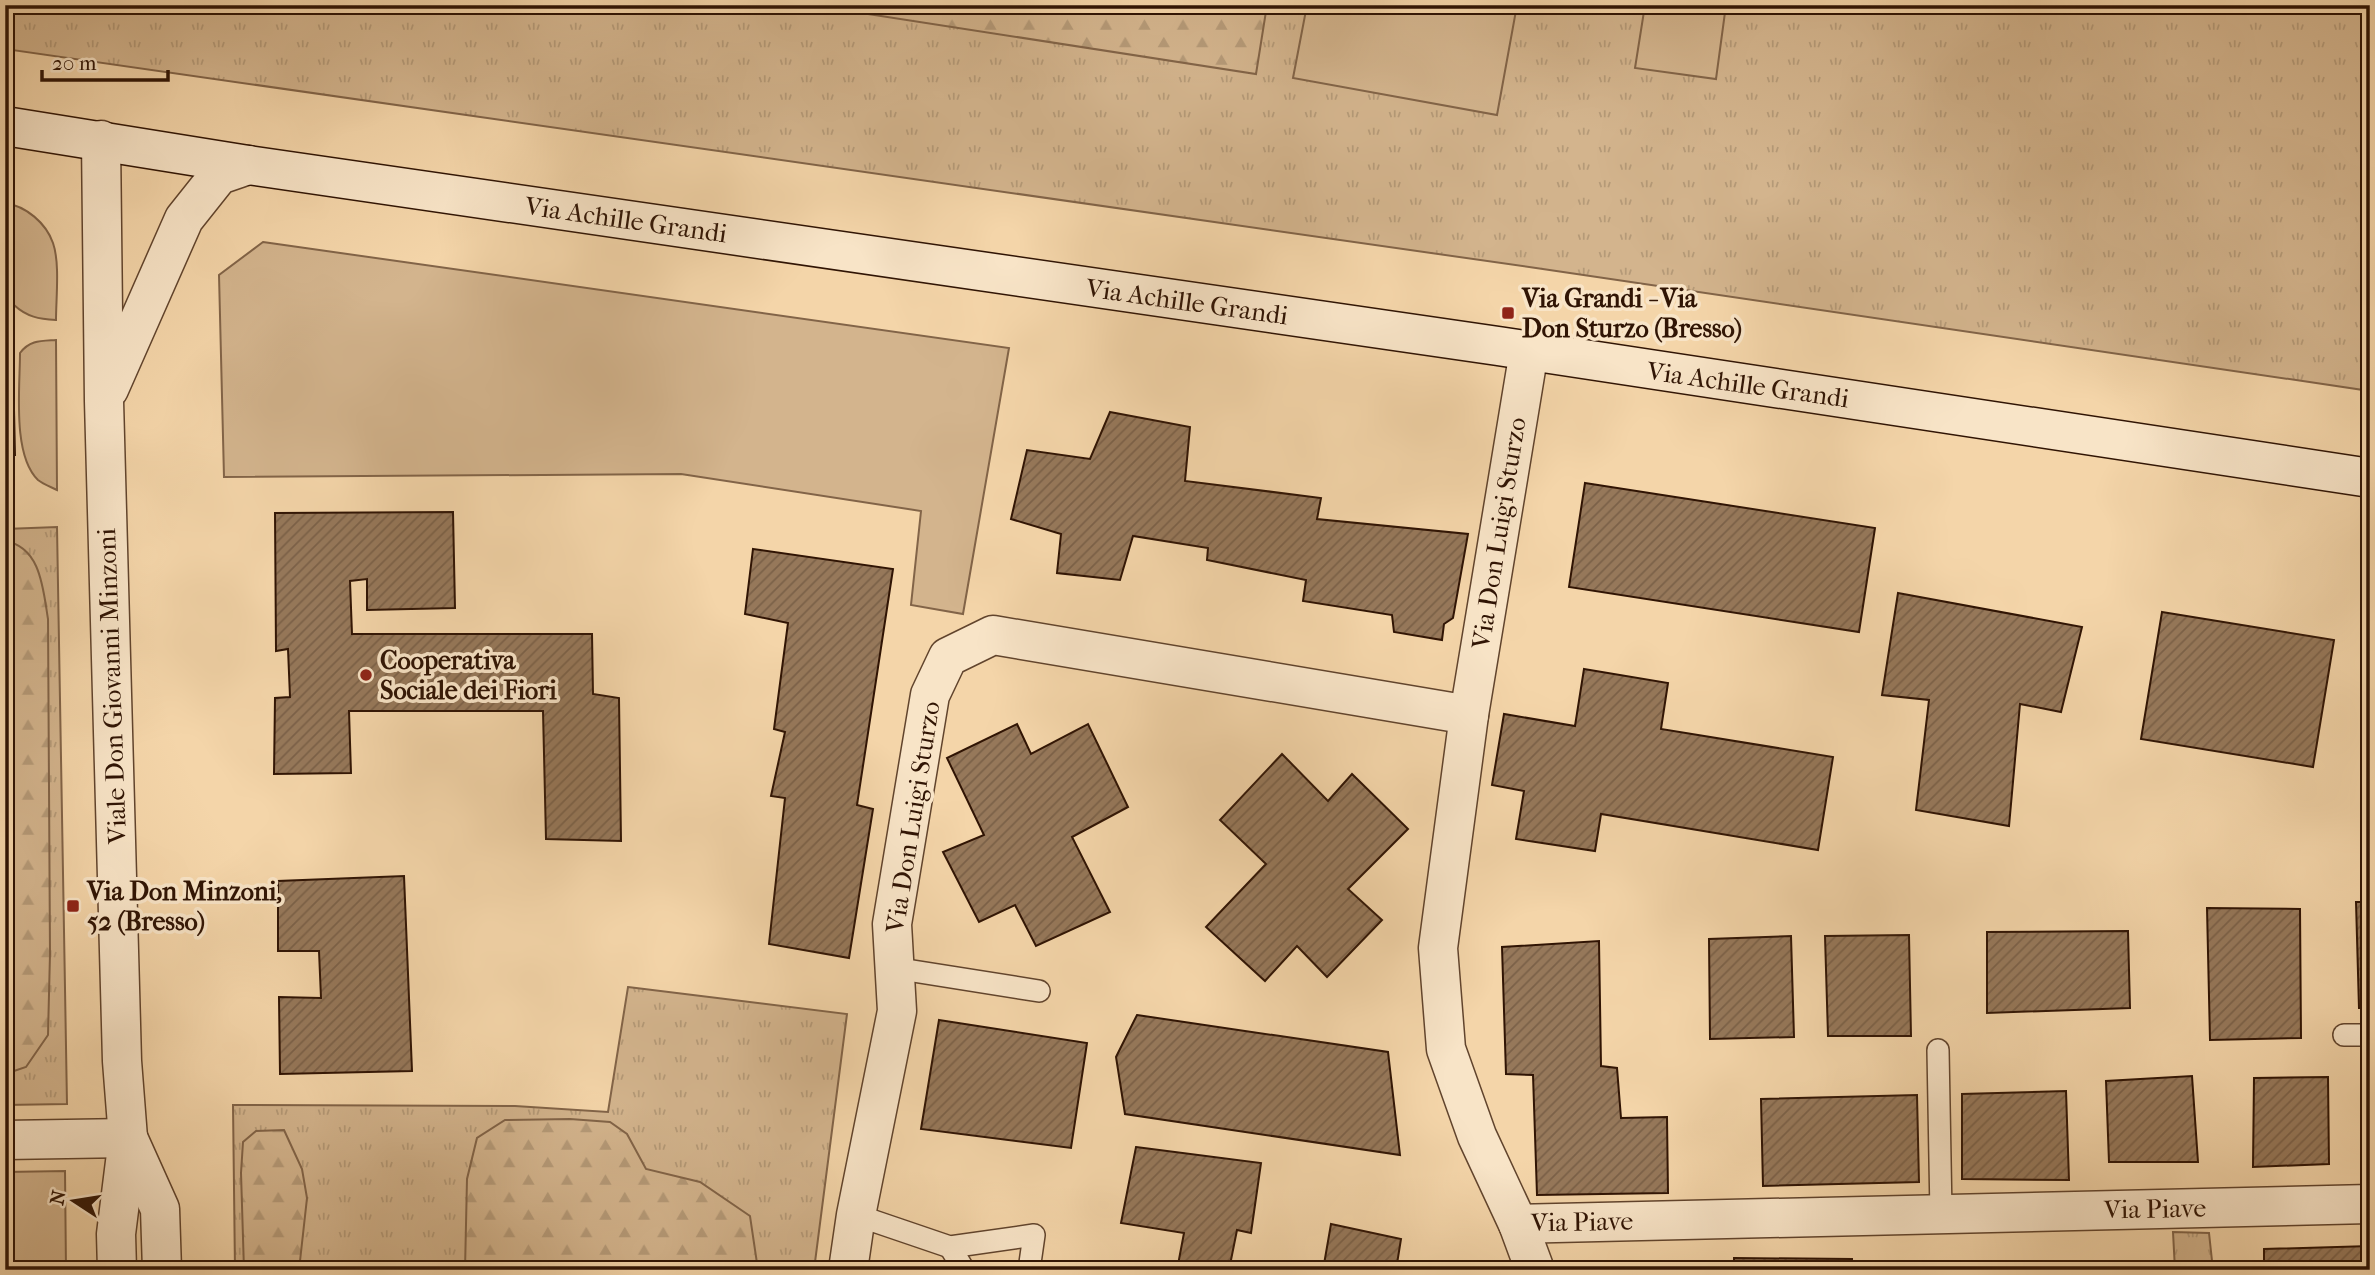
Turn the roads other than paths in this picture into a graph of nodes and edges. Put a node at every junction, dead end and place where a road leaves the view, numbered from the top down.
1 (5, 126) edge
2 (101, 140) junction
3 (248, 164) junction
4 (1529, 351) junction
5 (104, 401) junction
6 (2370, 478) edge
7 (1469, 715) junction
8 (894, 968) junction
9 (1040, 991) dead end
10 (2344, 1035) dead end
11 (2370, 1035) edge
12 (1938, 1050) dead end
13 (128, 1138) junction
14 (5, 1140) edge
15 (2370, 1204) edge
16 (1941, 1214) junction
17 (856, 1215) junction
18 (1518, 1224) junction
19 (950, 1247) junction
20 (117, 1270) edge
21 (162, 1270) edge
22 (848, 1270) edge
23 (964, 1270) edge
24 (1029, 1270) edge
25 (1535, 1270) edge

1 - 2 street, Via Achille Grandi
2 - 3 street, Via Achille Grandi
2 - 5 street, Viale Don Giovanni Minzoni
3 - 4 street, Via Achille Grandi
3 - 5 street, Viale Don Giovanni Minzoni
4 - 6 street, Via Achille Grandi
4 - 7 street, Via Don Luigi Sturzo
5 - 13 street, Viale Don Giovanni Minzoni
7 - 8 street, Via Don Luigi Sturzo
7 - 18 street, Via Don Luigi Sturzo
8 - 9 lane
8 - 17 street, Via Don Luigi Sturzo
10 - 11 lane
12 - 16 lane
13 - 14 street
13 - 20 street, Viale Don Giovanni Minzoni
13 - 21 street, Viale Don Giovanni Minzoni
15 - 16 street, Via Piave
16 - 18 street, Via Piave
17 - 19 lane
17 - 22 street, Via Don Luigi Sturzo
18 - 25 street, Via Don Luigi Sturzo
19 - 23 lane
19 - 24 lane

